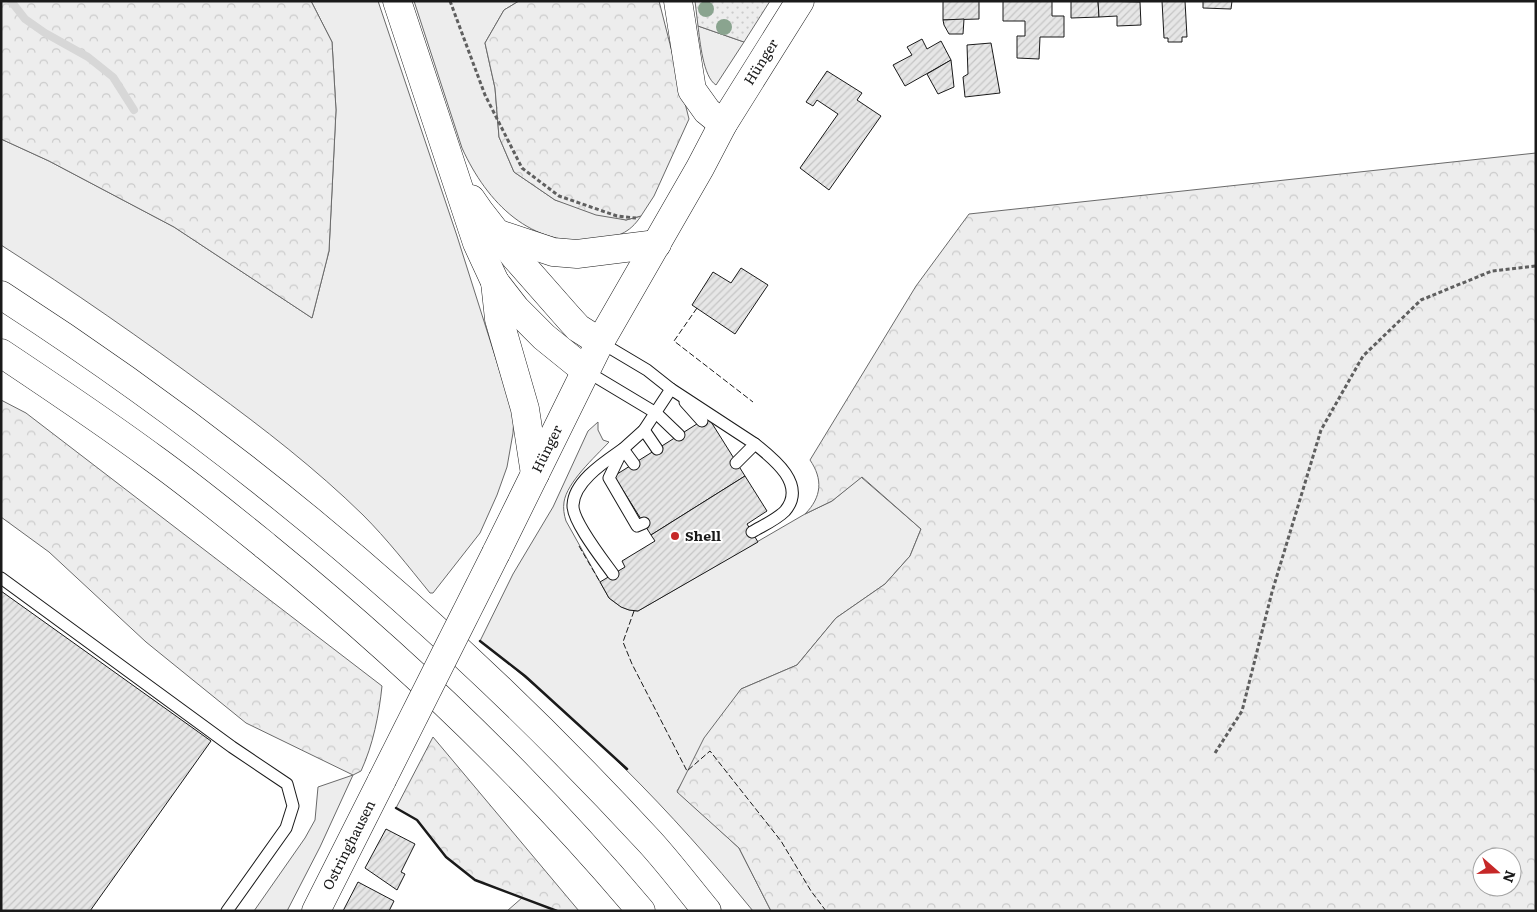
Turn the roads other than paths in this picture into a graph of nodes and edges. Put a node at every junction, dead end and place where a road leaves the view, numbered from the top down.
1 (397, 1) edge
2 (678, 1) edge
3 (800, 1) edge
4 (723, 124) junction
5 (450, 163) junction
6 (496, 233) junction
7 (663, 233) junction
8 (496, 282) junction
9 (1, 295) edge
10 (600, 342) junction
11 (1, 353) edge
12 (586, 371) junction
13 (674, 391) junction
14 (656, 413) junction
15 (702, 422) dead end
16 (644, 430) junction
17 (680, 436) dead end
18 (755, 444) junction
19 (623, 449) junction
20 (657, 449) dead end
21 (736, 463) dead end
22 (634, 464) dead end
23 (535, 474) junction
24 (644, 523) dead end
25 (752, 532) dead end
26 (613, 574) dead end
27 (1, 578) edge
28 (382, 780) joint
29 (227, 911) edge
30 (316, 911) edge
31 (641, 911) edge
32 (707, 911) edge

1 - 5 main road
2 - 4 main road
3 - 4 main road, Hünger
4 - 7 main road, Hünger
5 - 6 main road
5 - 8 main road
6 - 7 main road
6 - 10 main road
7 - 10 main road, Hünger
8 - 12 main road
8 - 23 main road
9 - 32 main road
10 - 12 main road, Hünger
10 - 13 lane
11 - 31 main road
12 - 14 lane
12 - 23 main road, Hünger
13 - 14 lane
13 - 15 lane
13 - 18 lane
14 - 16 lane
14 - 17 lane
16 - 19 lane
16 - 20 lane
18 - 21 lane
18 - 25 lane
19 - 22 lane
19 - 24 lane
19 - 26 lane
23 - 28 main road, Hünger, bridge
27 - 29 lane
28 - 30 main road, Ostringhausen

